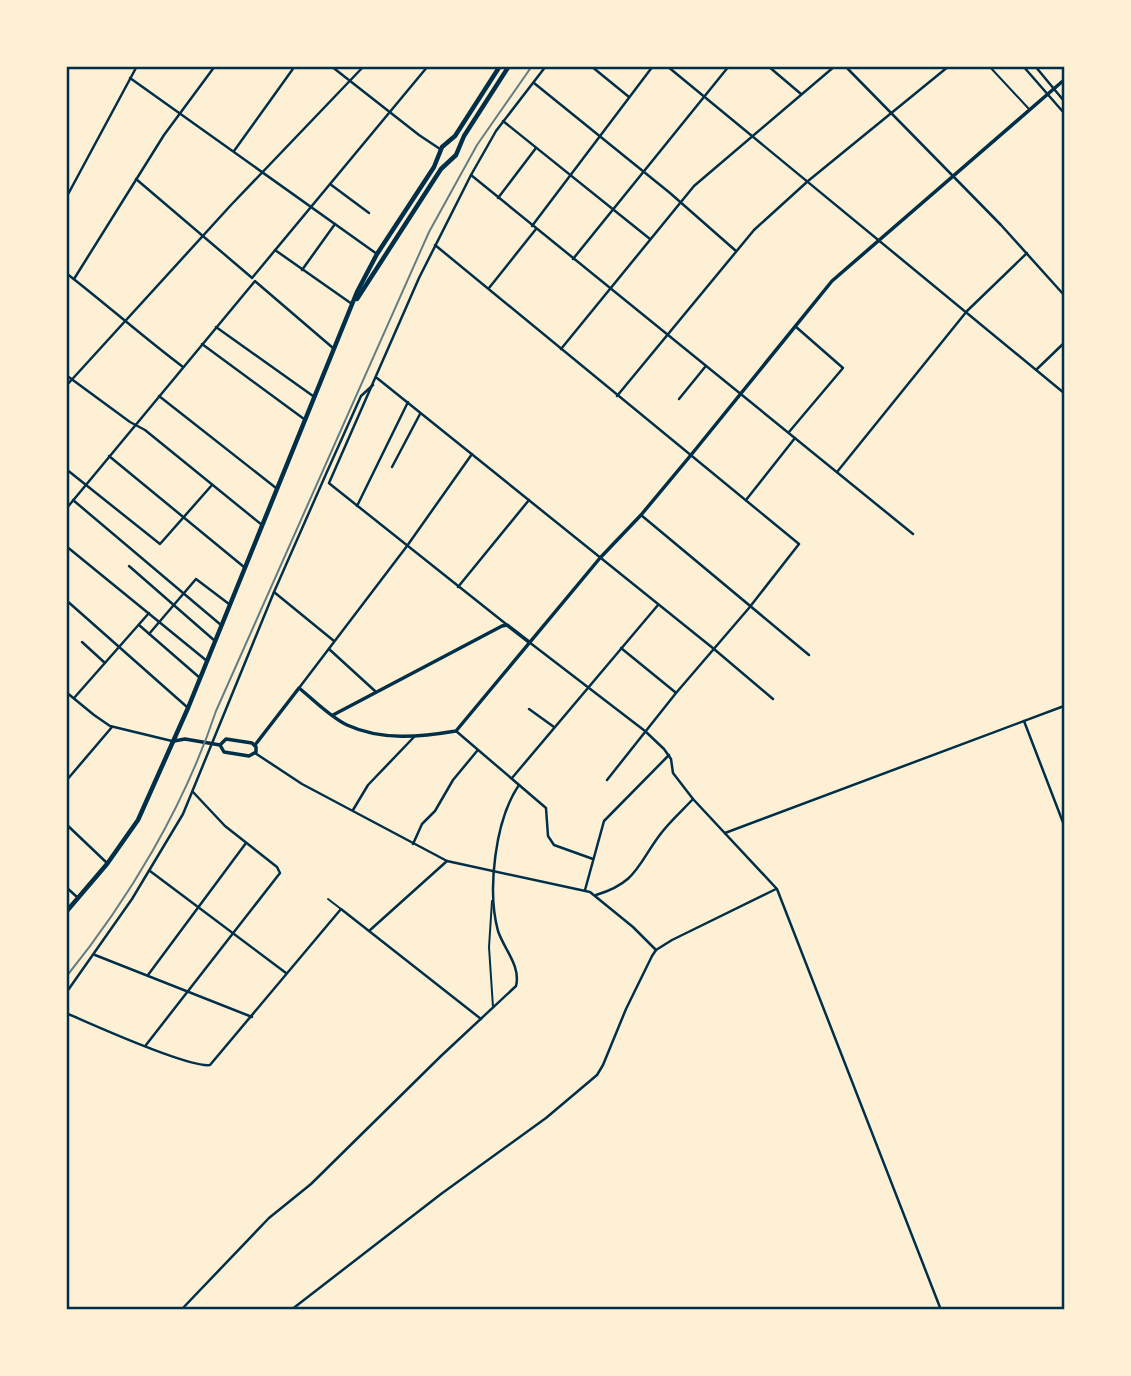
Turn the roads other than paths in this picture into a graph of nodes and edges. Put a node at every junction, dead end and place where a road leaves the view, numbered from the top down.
1 (137, 66) edge
2 (215, 66) edge
3 (295, 66) edge
4 (331, 66) edge
5 (364, 66) edge
6 (428, 66) edge
7 (500, 66) edge
8 (509, 66) edge
9 (546, 66) edge
10 (591, 66) edge
11 (653, 66) edge
12 (667, 66) edge
13 (729, 66) edge
14 (768, 66) edge
15 (835, 66) edge
16 (845, 66) edge
17 (949, 66) edge
18 (989, 66) edge
19 (1023, 66) edge
20 (1035, 66) edge
21 (131, 78) junction
22 (1065, 80) edge
23 (351, 82) junction
24 (533, 83) junction
25 (1054, 89) junction
26 (1049, 93) junction
27 (801, 94) junction
28 (630, 97) junction
29 (704, 97) junction
30 (1065, 101) edge
31 (1030, 111) junction
32 (389, 112) junction
33 (179, 113) junction
34 (1065, 113) edge
35 (891, 114) junction
36 (503, 121) junction
37 (752, 136) junction
38 (600, 137) junction
39 (447, 144) junction
40 (536, 148) junction
41 (441, 150) junction
42 (234, 151) junction
43 (455, 155) junction
44 (263, 172) junction
45 (644, 172) junction
46 (471, 175) junction
47 (571, 175) junction
48 (952, 177) junction
49 (136, 179) junction
50 (808, 181) junction
51 (330, 183) junction
52 (66, 198) edge
53 (498, 198) junction
54 (680, 202) junction
55 (310, 206) junction
56 (614, 209) junction
57 (369, 213) dead end
58 (335, 224) junction
59 (534, 227) junction
60 (203, 236) junction
61 (650, 239) junction
62 (879, 240) junction
63 (435, 245) junction
64 (275, 250) junction
65 (736, 251) junction
66 (1027, 253) junction
67 (377, 254) junction
68 (573, 259) junction
69 (302, 270) junction
70 (66, 273) edge
71 (74, 279) junction
72 (253, 279) junction
73 (489, 288) junction
74 (609, 288) junction
75 (1065, 295) edge
76 (352, 305) junction
77 (967, 311) junction
78 (127, 321) junction
79 (795, 326) junction
80 (216, 327) junction
81 (667, 336) junction
82 (1065, 343) edge
83 (202, 344) junction
84 (333, 348) junction
85 (561, 349) junction
86 (184, 367) junction
87 (705, 367) junction
88 (1037, 369) junction
89 (66, 375) edge
90 (377, 378) junction
91 (72, 380) junction
92 (66, 386) edge
93 (1065, 393) edge
94 (740, 394) junction
95 (159, 396) junction
96 (313, 396) junction
97 (617, 396) junction
98 (679, 400) dead end
99 (408, 402) junction
100 (421, 413) junction
101 (304, 419) junction
102 (136, 425) junction
103 (788, 433) junction
104 (795, 438) junction
105 (472, 454) junction
106 (691, 455) junction
107 (109, 456) junction
108 (393, 467) dead end
109 (66, 469) edge
110 (837, 472) junction
111 (327, 482) junction
112 (86, 485) junction
113 (212, 485) junction
114 (276, 488) junction
115 (73, 500) junction
116 (529, 500) junction
117 (746, 500) junction
118 (357, 506) junction
119 (66, 509) edge
120 (641, 515) junction
121 (185, 518) junction
122 (262, 525) junction
123 (914, 534) dead end
124 (66, 546) edge
125 (407, 546) junction
126 (600, 558) junction
127 (129, 566) dead end
128 (244, 567) junction
129 (458, 587) junction
130 (274, 592) junction
131 (184, 594) junction
132 (66, 600) edge
133 (229, 604) junction
134 (174, 605) junction
135 (658, 605) junction
136 (751, 605) junction
137 (149, 612) junction
138 (160, 622) junction
139 (139, 625) junction
140 (221, 625) junction
141 (507, 625) junction
142 (149, 634) junction
143 (215, 641) junction
144 (82, 642) dead end
145 (334, 642) junction
146 (529, 642) junction
147 (120, 648) junction
148 (621, 648) junction
149 (329, 649) junction
150 (714, 649) junction
151 (809, 655) dead end
152 (207, 661) junction
153 (106, 664) junction
154 (200, 679) junction
155 (587, 686) junction
156 (299, 688) junction
157 (66, 692) edge
158 (376, 692) junction
159 (676, 693) junction
160 (74, 698) junction
161 (773, 699) dead end
162 (1065, 706) edge
163 (188, 708) junction
164 (529, 709) dead end
165 (333, 715) junction
166 (1024, 721) junction
167 (112, 726) junction
168 (554, 727) junction
169 (456, 731) junction
170 (645, 731) junction
171 (414, 737) junction
172 (174, 741) junction
173 (213, 744) junction
174 (220, 745) junction
175 (255, 745) junction
176 (477, 751) junction
177 (255, 753) junction
178 (669, 755) junction
179 (512, 778) junction
180 (66, 780) edge
181 (607, 780) dead end
182 (519, 785) junction
183 (193, 792) junction
184 (693, 799) junction
185 (352, 810) junction
186 (66, 824) edge
187 (1065, 825) edge
188 (725, 833) junction
189 (246, 843) junction
190 (413, 844) junction
191 (593, 859) junction
192 (447, 861) junction
193 (107, 864) junction
194 (150, 871) junction
195 (495, 871) junction
196 (66, 887) edge
197 (777, 889) junction
198 (585, 890) junction
199 (595, 895) junction
200 (493, 897) junction
201 (78, 898) junction
202 (328, 899) dead end
203 (198, 906) junction
204 (341, 909) junction
205 (66, 912) edge
206 (369, 931) junction
207 (235, 933) junction
208 (656, 950) junction
209 (94, 955) junction
210 (286, 973) junction
211 (147, 975) junction
212 (187, 992) junction
213 (66, 993) edge
214 (493, 1008) junction
215 (66, 1013) edge
216 (252, 1017) junction
217 (481, 1018) junction
218 (146, 1045) junction
219 (181, 1310) edge
220 (291, 1310) edge
221 (941, 1310) edge

1 - 21 street
2 - 33 street
3 - 42 street
4 - 23 street
5 - 23 street
6 - 32 street
7 - 39 main road
8 - 43 main road
9 - 24 street
10 - 28 street
11 - 28 street
12 - 29 street
13 - 29 street
14 - 27 street
15 - 27 street
16 - 35 street
17 - 35 street
18 - 31 lane
19 - 26 street
20 - 25 street
21 - 33 street
21 - 52 street
22 - 25 street
23 - 32 street
23 - 44 street
24 - 36 street
24 - 38 street
25 - 26 street
25 - 30 street
26 - 31 street
26 - 34 street
27 - 37 street
28 - 38 street
29 - 37 street
29 - 45 street
31 - 48 street
32 - 41 street
32 - 51 street
33 - 42 street
33 - 49 street
35 - 48 street
35 - 50 street
36 - 40 street
36 - 46 street
37 - 50 street
37 - 54 street
38 - 45 street
38 - 47 street
39 - 41 main road
39 - 43 main road
40 - 47 street
40 - 53 street
41 - 43 main road
41 - 67 main road
42 - 44 street
43 - 76 main road
44 - 55 street
44 - 60 street
45 - 54 street
45 - 56 street
46 - 53 street
46 - 63 street
47 - 56 street
47 - 59 street
48 - 62 street
48 - 66 street
49 - 60 street
49 - 71 street
50 - 62 street
50 - 65 street
51 - 55 street
51 - 57 street
53 - 59 street
54 - 61 street
54 - 65 street
55 - 58 street
55 - 64 street
56 - 61 street
56 - 68 street
58 - 67 street
58 - 69 street
59 - 68 street
59 - 73 street
60 - 72 street
60 - 78 street
61 - 74 street
62 - 77 street
62 - 79 street
63 - 73 street
63 - 90 street
64 - 69 street
64 - 72 street
65 - 81 street
66 - 75 street
66 - 77 street
67 - 76 main road
68 - 74 street
69 - 76 street
70 - 71 street
71 - 78 street
72 - 80 street
72 - 84 street
73 - 85 street
74 - 81 street
74 - 85 street
76 - 84 main road
77 - 88 street
77 - 110 street
78 - 86 street
78 - 91 street
79 - 94 street
79 - 103 street
80 - 83 street
80 - 96 street
81 - 87 street
81 - 97 street
82 - 88 street
83 - 86 street
83 - 101 street
84 - 96 main road
85 - 97 street
86 - 95 street
87 - 94 street
87 - 98 street
88 - 93 street
89 - 91 street
90 - 99 street
90 - 111 street
91 - 92 street
91 - 102 street
94 - 103 street
94 - 106 street
95 - 102 street
95 - 114 street
96 - 101 main road
97 - 106 street
99 - 100 street
99 - 118 street
100 - 105 street
100 - 108 street
101 - 114 main road
102 - 107 street
102 - 113 street
103 - 104 street
104 - 110 street
104 - 117 street
105 - 116 street
105 - 125 street
106 - 117 street
106 - 120 street
107 - 112 street
107 - 121 street
109 - 112 street
110 - 123 street
111 - 118 street
111 - 130 street
112 - 115 street
112 - 121 street
113 - 121 street
113 - 122 street
114 - 122 main road
115 - 119 street
115 - 131 street
116 - 126 street
116 - 129 street
117 - 136 street
118 - 125 street
120 - 126 street
120 - 136 street
121 - 128 street
122 - 128 main road
124 - 137 street
125 - 129 street
125 - 145 street
126 - 135 street
126 - 146 street
127 - 134 street
128 - 133 main road
129 - 141 street
130 - 145 street
130 - 173 street
131 - 133 street
131 - 134 street
131 - 140 street
132 - 147 street
133 - 140 main road
134 - 138 street
134 - 143 street
135 - 148 street
135 - 150 street
136 - 150 street
136 - 151 street
137 - 138 street
137 - 139 street
138 - 142 street
138 - 152 street
139 - 142 street
139 - 147 street
140 - 143 main road
141 - 146 street
141 - 158 street
142 - 154 street
143 - 152 main road
144 - 153 street
145 - 149 street
146 - 155 street
146 - 169 street
147 - 153 street
147 - 163 street
148 - 155 street
148 - 159 street
149 - 156 street
149 - 158 street
150 - 159 street
150 - 161 street
152 - 154 main road
153 - 160 street
154 - 163 main road
155 - 168 street
155 - 170 street
156 - 165 street
156 - 175 street
157 - 160 street
158 - 165 street
159 - 170 street
160 - 167 street
162 - 166 street
163 - 172 main road
164 - 168 street
165 - 171 street
166 - 187 street
166 - 188 street
167 - 172 street
167 - 180 street
168 - 179 street
169 - 171 street
169 - 176 street
170 - 178 street
170 - 181 street
171 - 185 street
172 - 173 street
172 - 193 main road
173 - 174 street
173 - 183 street
174 - 175 street
174 - 177 street
175 - 177 street
176 - 179 street
176 - 190 street
177 - 185 street
178 - 184 street
178 - 191 street
179 - 182 street
182 - 191 street
182 - 195 street
183 - 189 street
183 - 194 street
184 - 188 street
184 - 199 street
185 - 190 street
186 - 193 street
188 - 197 street
189 - 203 street
189 - 207 street
190 - 192 street
191 - 198 street
192 - 195 street
192 - 206 street
193 - 201 main road
194 - 203 street
194 - 209 street
195 - 198 street
195 - 200 street
196 - 201 street
197 - 208 street
197 - 221 street
198 - 199 street
199 - 208 street
200 - 214 lane
200 - 214 street
201 - 205 main road
202 - 204 lane
203 - 207 street
203 - 211 street
204 - 206 street
204 - 210 street
206 - 217 street
207 - 210 street
207 - 212 street
208 - 220 street
209 - 211 street
209 - 213 street
210 - 216 street
211 - 212 street
212 - 216 street
212 - 218 street
214 - 217 street
215 - 218 street
216 - 218 street
217 - 219 street

